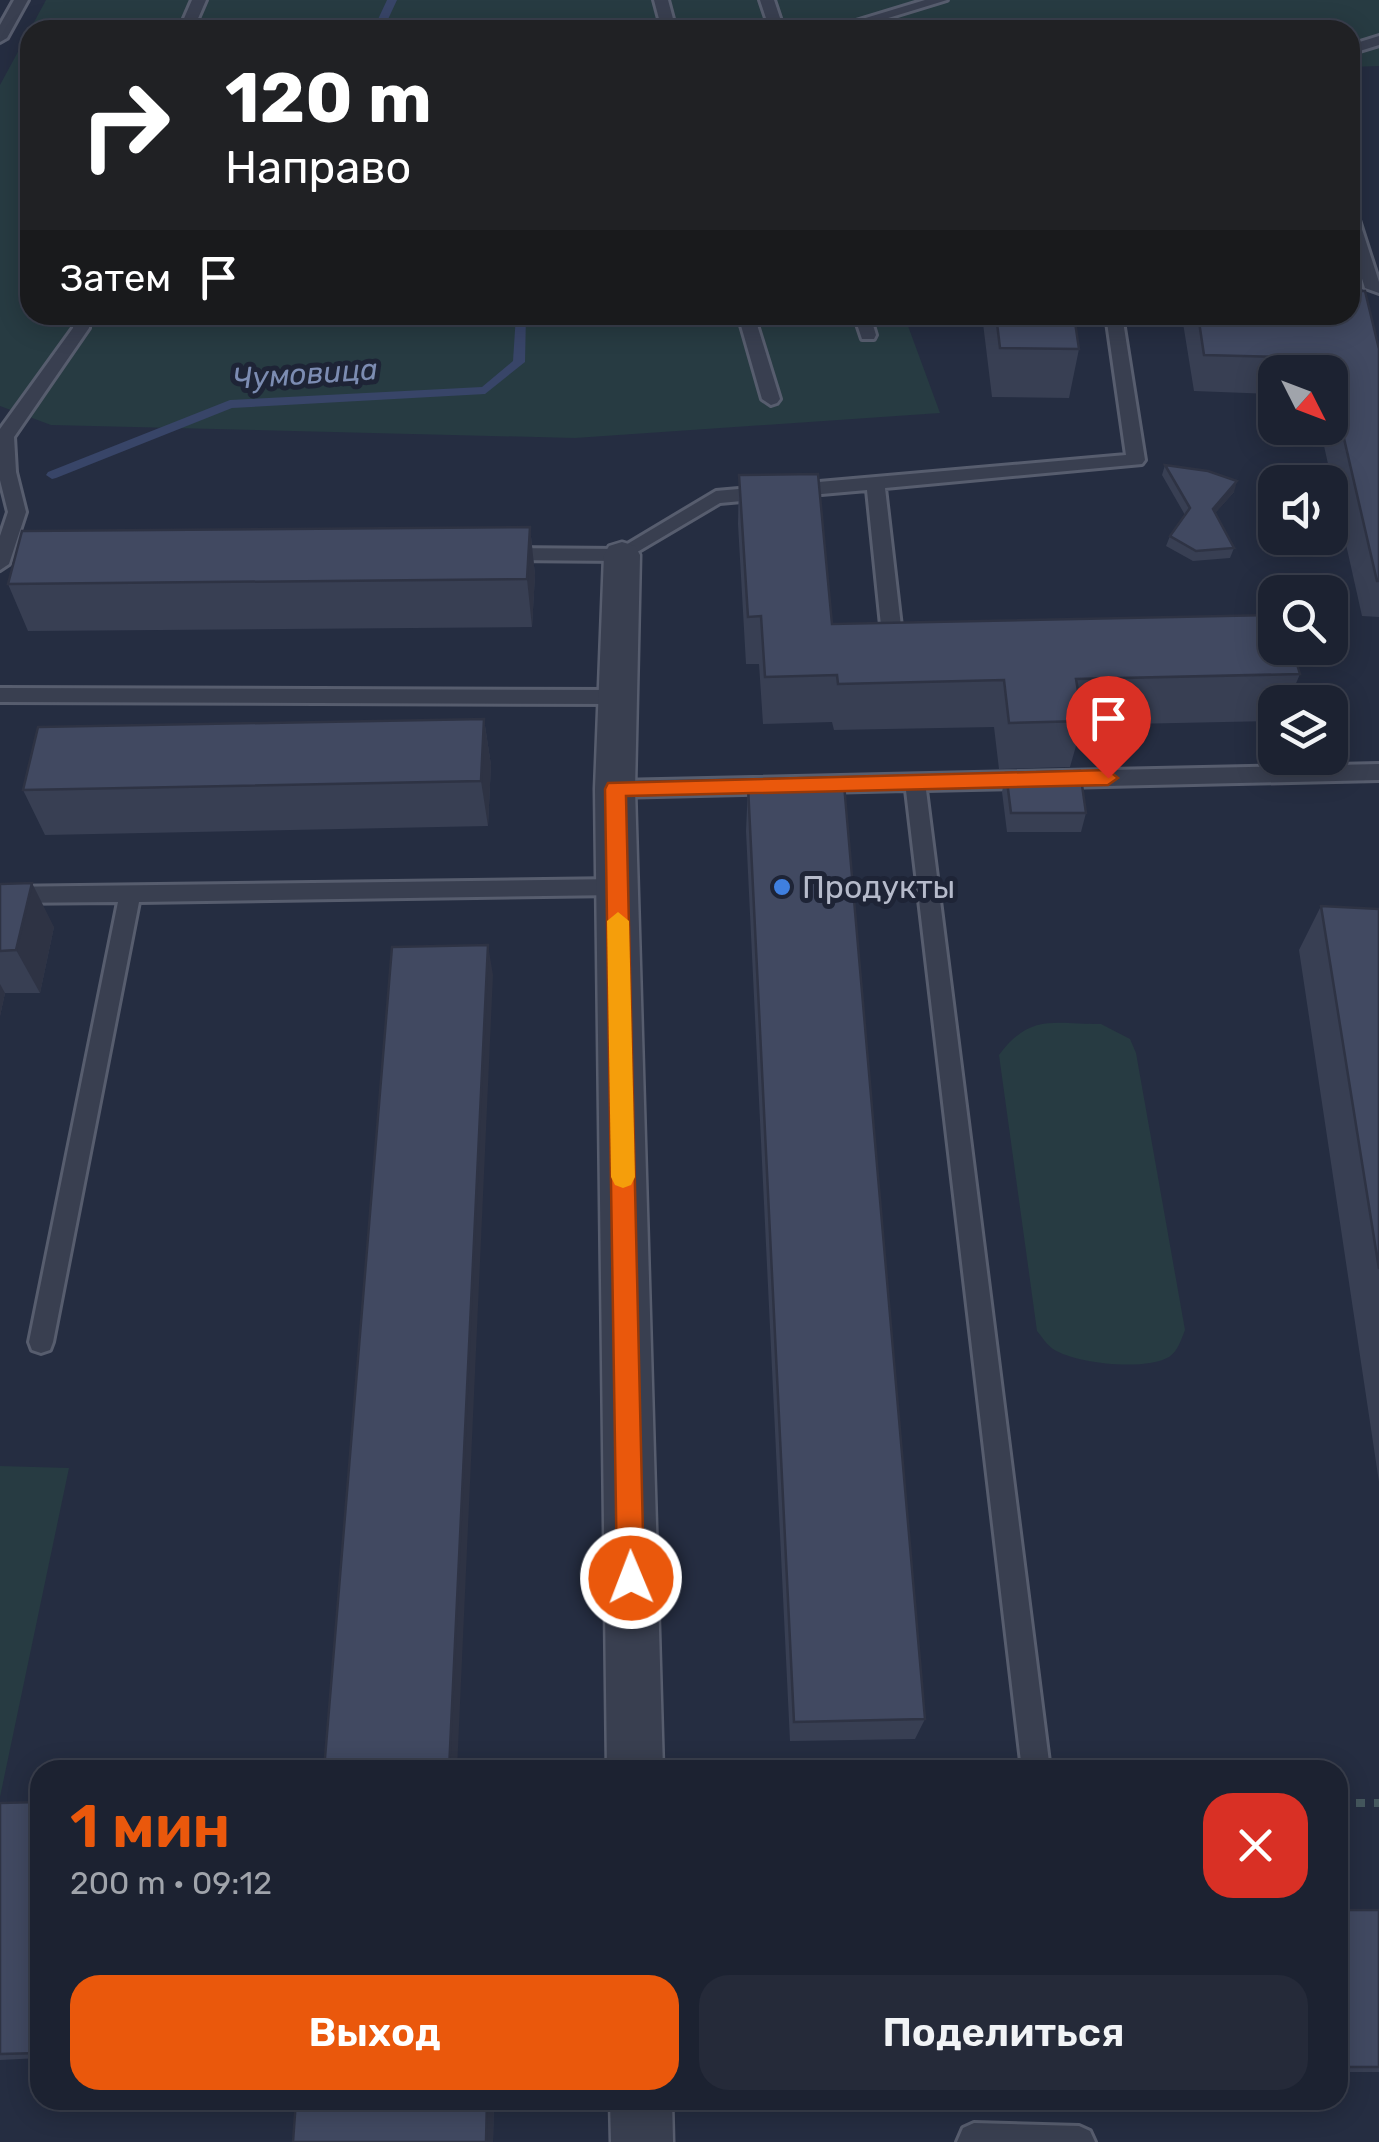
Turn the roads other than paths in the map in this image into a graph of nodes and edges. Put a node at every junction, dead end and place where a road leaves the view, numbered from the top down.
1 (22, 0) edge
2 (940, 0) edge
3 (869, 20) edge
4 (0, 38) edge
5 (1360, 248) edge
6 (1379, 288) edge
7 (81, 325) edge
8 (749, 325) edge
9 (865, 325) edge
10 (1116, 325) edge
11 (868, 336) dead end
12 (771, 400) dead end
13 (3, 436) edge
14 (875, 482) junction
15 (489, 554) edge
16 (622, 555) junction
17 (0, 564) edge
18 (892, 635) edge
19 (0, 695) edge
20 (618, 697) junction
21 (1379, 772) edge
22 (915, 782) junction
23 (615, 789) junction
24 (617, 888) junction
25 (130, 893) junction
26 (0, 894) edge
27 (41, 1342) dead end
28 (634, 1760) edge
29 (1035, 1760) edge
30 (641, 2110) edge
31 (642, 2142) edge
32 (973, 2142) edge
33 (1079, 2142) edge

1 - 4 lane
2 - 3 lane
5 - 6 lane
7 - 13 lane
8 - 12 lane
9 - 11 lane
10 - 14 lane
13 - 17 lane
14 - 16 lane
14 - 18 lane
15 - 16 lane
16 - 20 street
19 - 20 lane
20 - 23 street
21 - 22 lane
22 - 23 lane
22 - 29 lane
23 - 24 street
24 - 25 lane
24 - 28 street
25 - 26 lane
25 - 27 lane
30 - 31 street
32 - 33 lane

